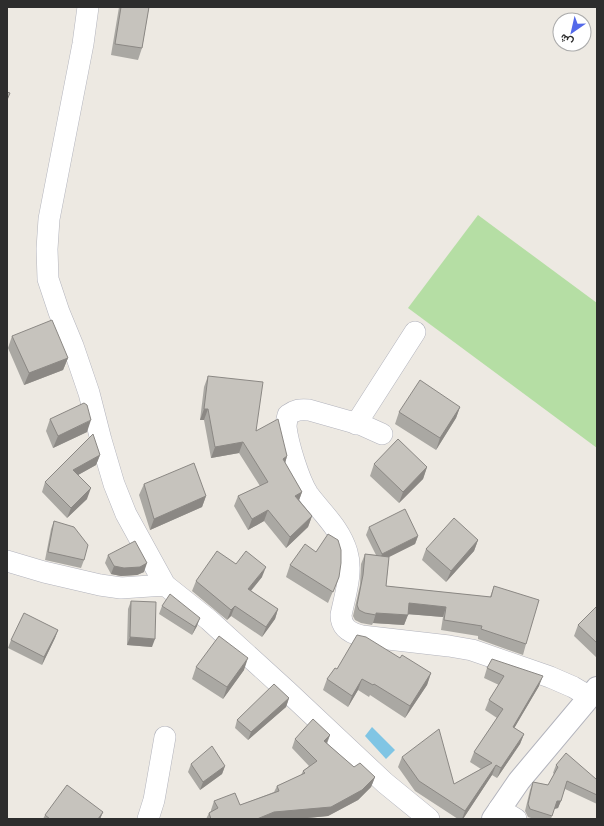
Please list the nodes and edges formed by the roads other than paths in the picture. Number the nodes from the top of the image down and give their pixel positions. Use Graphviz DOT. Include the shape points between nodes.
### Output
graph roads {
  1 [pos="88,7"];
  2 [pos="415,332"];
  3 [pos="356,424"];
  4 [pos="382,434"];
  5 [pos="7,561"];
  6 [pos="165,585"];
  7 [pos="593,693"];
  8 [pos="165,738"];
  9 [pos="503,816"];
  10 [pos="148,819"];
  11 [pos="428,819"];
  1 -- 6 [label="street" via="49,219 48,279 89,393 114,484 126,514"];
  2 -- 3 [label="street"];
  3 -- 4 [label="street"];
  3 -- 7 [label="street" via="301,409 288,415 286,425 302,482 334,525 347,552 350,566 341,615 343,626 362,636 472,650"];
  5 -- 6 [label="street" via="100,586 121,588"];
  6 -- 11 [label="street" via="208,620 385,783"];
  7 -- 9 [label="main road" via="519,781"];
  8 -- 10 [label="street"];
}
